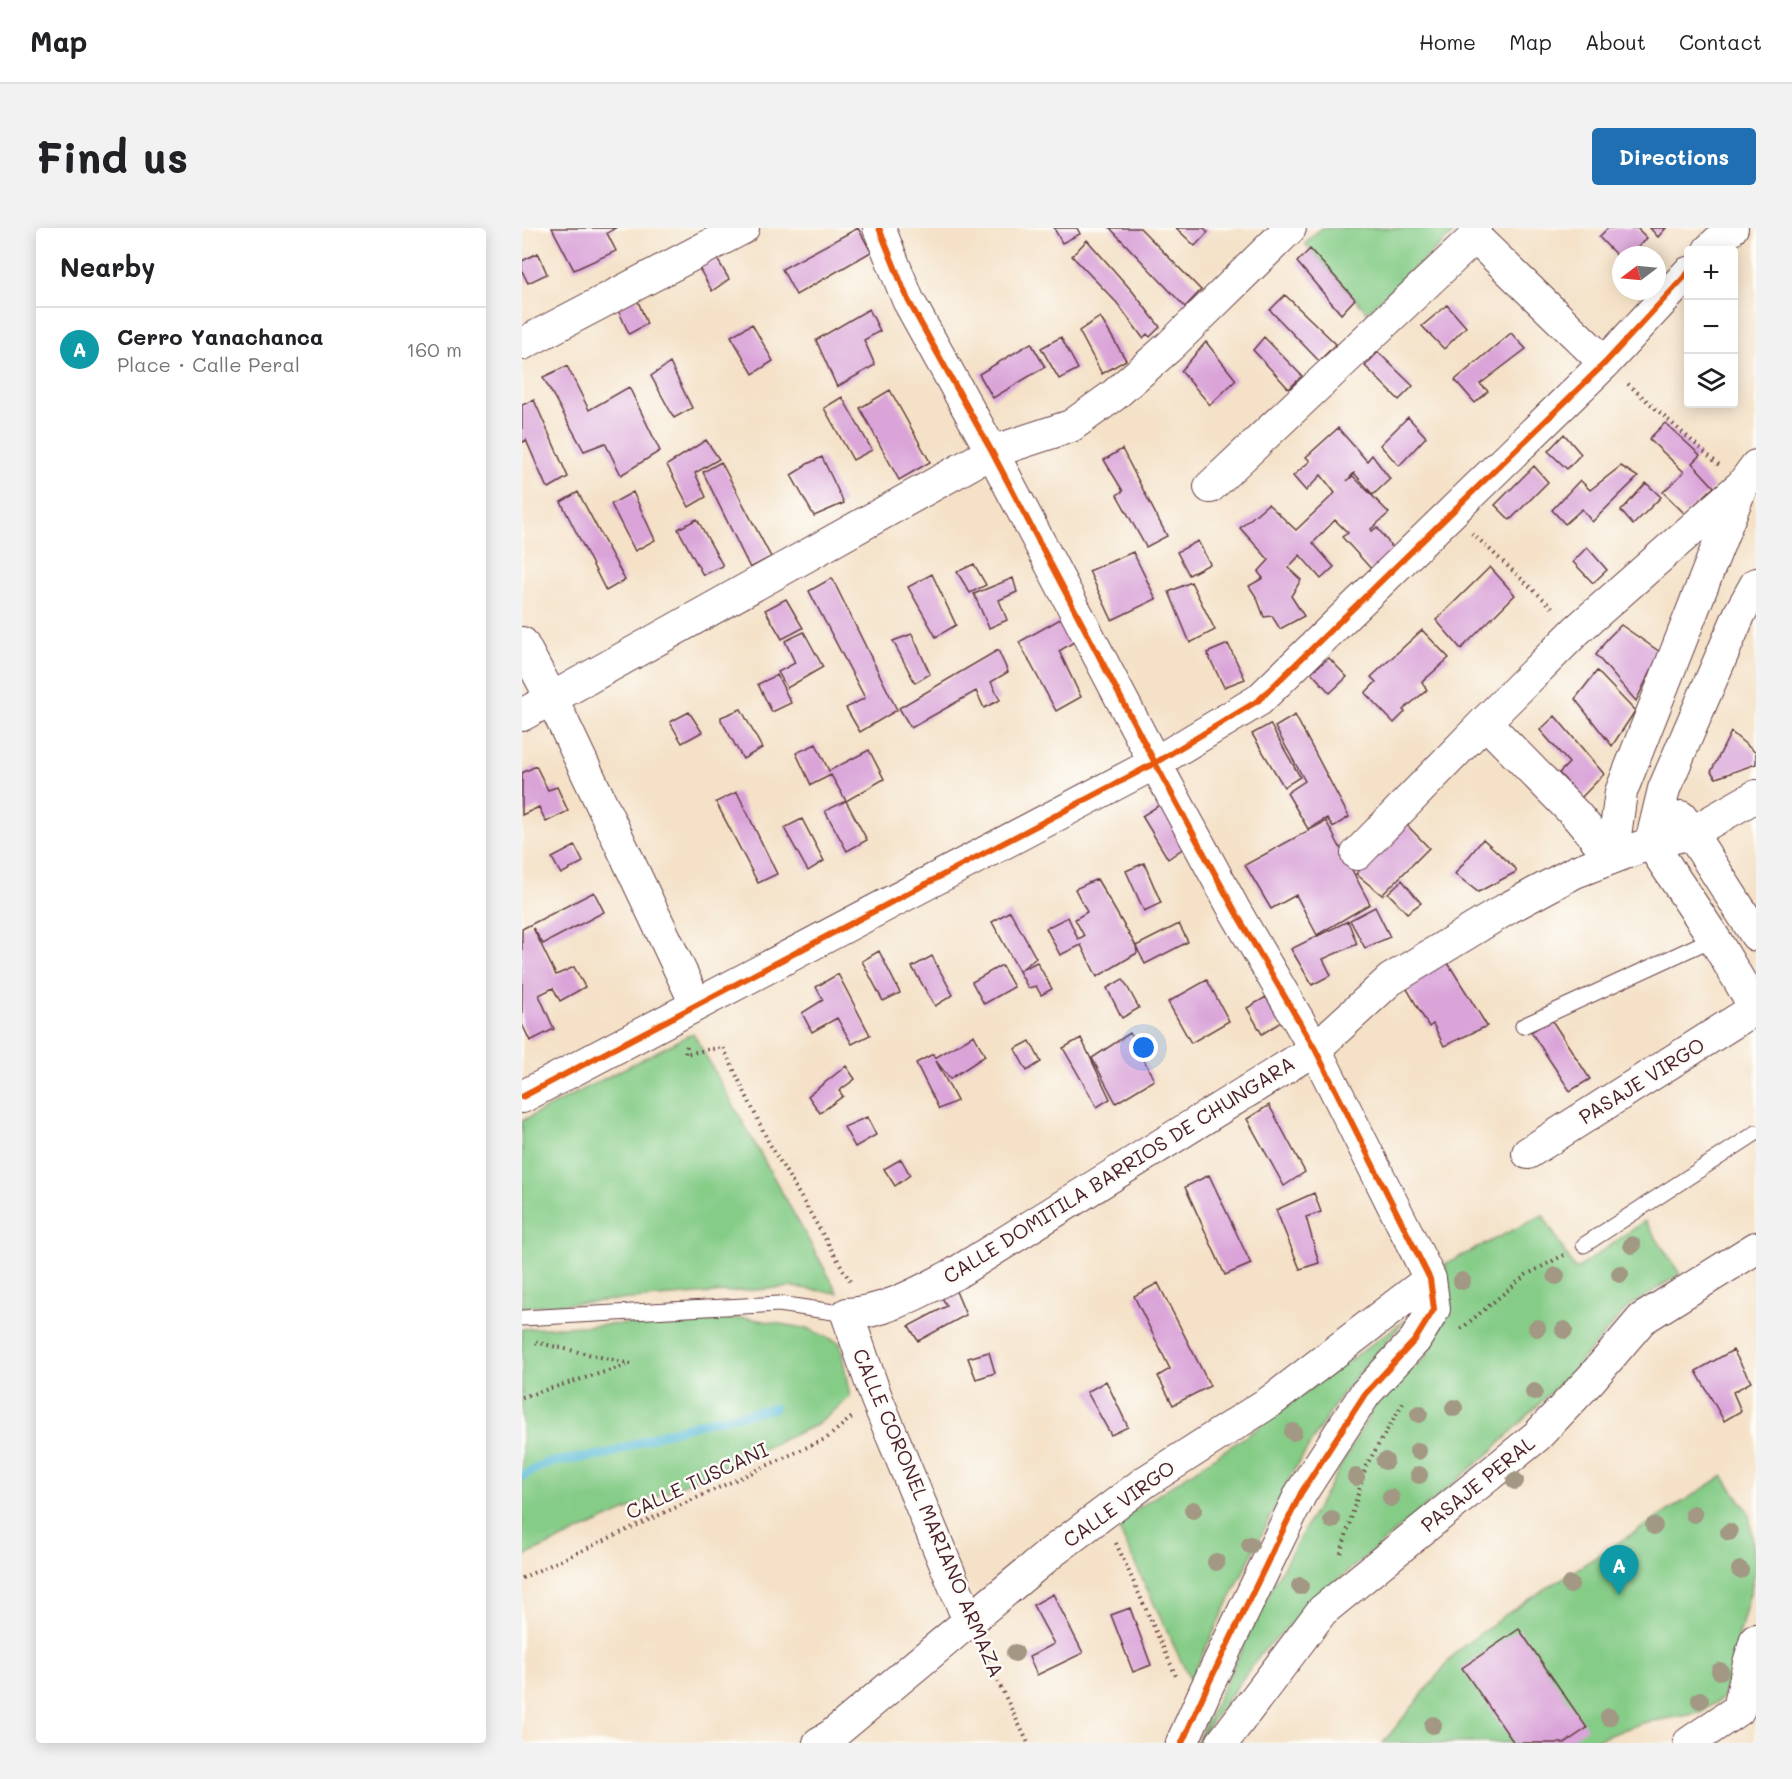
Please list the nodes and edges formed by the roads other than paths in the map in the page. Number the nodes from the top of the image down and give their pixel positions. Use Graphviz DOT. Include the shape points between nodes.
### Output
graph roads {
  1 [pos="743,228"];
  2 [pos="879,228"];
  3 [pos="1290,228"];
  4 [pos="1732,228"];
  5 [pos="1475,232"];
  6 [pos="1713,246"];
  7 [pos="1684,278"];
  8 [pos="522,344"];
  9 [pos="1605,363"];
  10 [pos="992,452"];
  11 [pos="1749,476"];
  12 [pos="1210,487"];
  13 [pos="1756,584"];
  14 [pos="522,643"];
  15 [pos="552,699"];
  16 [pos="522,715"];
  17 [pos="1485,722"];
  18 [pos="1155,763"];
  19 [pos="1664,789"];
  20 [pos="1756,796"];
  21 [pos="1691,833"];
  22 [pos="1651,843"];
  23 [pos="1357,854"];
  24 [pos="1612,858"];
  25 [pos="1756,935"];
  26 [pos="1714,938"];
  27 [pos="696,1004"];
  28 [pos="1756,1008"];
  29 [pos="1523,1026"];
  30 [pos="1315,1049"];
  31 [pos="522,1097"];
  32 [pos="1756,1133"];
  33 [pos="1528,1153"];
  34 [pos="1584,1245"];
  35 [pos="1756,1248"];
  36 [pos="1430,1280"];
  37 [pos="858,1313"];
  38 [pos="522,1318"];
  39 [pos="969,1621"];
  40 [pos="1756,1640"];
  41 [pos="819,1743"];
  42 [pos="1182,1743"];
  43 [pos="1222,1743"];
  44 [pos="1689,1743"];
  1 -- 8 [label="street"];
  2 -- 10 [label="street" via="908,300"];
  3 -- 10 [label="street" via="1113,396 1071,426"];
  4 -- 6 [label="street"];
  5 -- 9 [label="street"];
  5 -- 12 [label="street"];
  7 -- 9 [label="street"];
  9 -- 18 [label="street" via="1259,700"];
  10 -- 15 [label="street"];
  10 -- 18 [label="street"];
  11 -- 17 [label="street" via="1577,630"];
  11 -- 24 [label="street" via="1621,792"];
  13 -- 19 [label="street"];
  14 -- 15 [label="street"];
  15 -- 16 [label="street"];
  15 -- 27 [label="street"];
  17 -- 23 [label="street"];
  17 -- 24 [label="street" via="1576,815"];
  18 -- 27 [label="street"];
  18 -- 30 [label="street"];
  19 -- 21 [label="street"];
  19 -- 22 [label="street"];
  20 -- 21 [label="street, CALLE DOMITILA BARRIOS DE CHUNGARA"];
  21 -- 22 [label="street, CALLE DOMITILA BARRIOS DE CHUNGARA"];
  21 -- 25 [label="street"];
  22 -- 24 [label="street, CALLE DOMITILA BARRIOS DE CHUNGARA"];
  22 -- 26 [label="street"];
  24 -- 30 [label="street, CALLE DOMITILA BARRIOS DE CHUNGARA" via="1508,908 1390,980"];
  26 -- 28 [label="street"];
  26 -- 29 [label="lane"];
  27 -- 31 [label="street"];
  28 -- 33 [label="street, PASAJE VIRGO"];
  30 -- 36 [label="street"];
  30 -- 37 [label="street, CALLE DOMITILA BARRIOS DE CHUNGARA" via="956,1273 903,1300"];
  32 -- 34 [label="lane"];
  35 -- 43 [label="street, PASAJE PERAL" via="1642,1319 1537,1436 1322,1611"];
  36 -- 39 [label="street, CALLE VIRGO" via="1271,1401 1145,1482"];
  36 -- 42 [label="street" via="1434,1309 1415,1340 1365,1394 1301,1493"];
  37 -- 38 [label="lane, CALLE DOMITILA BARRIOS DE CHUNGARA" via="779,1304"];
  37 -- 39 [label="street, CALLE CORONEL MARIANO ARMAZA" via="876,1397"];
  39 -- 41 [label="street, CALLE VIRGO"];
  40 -- 44 [label="street" via="1739,1709"];
}
